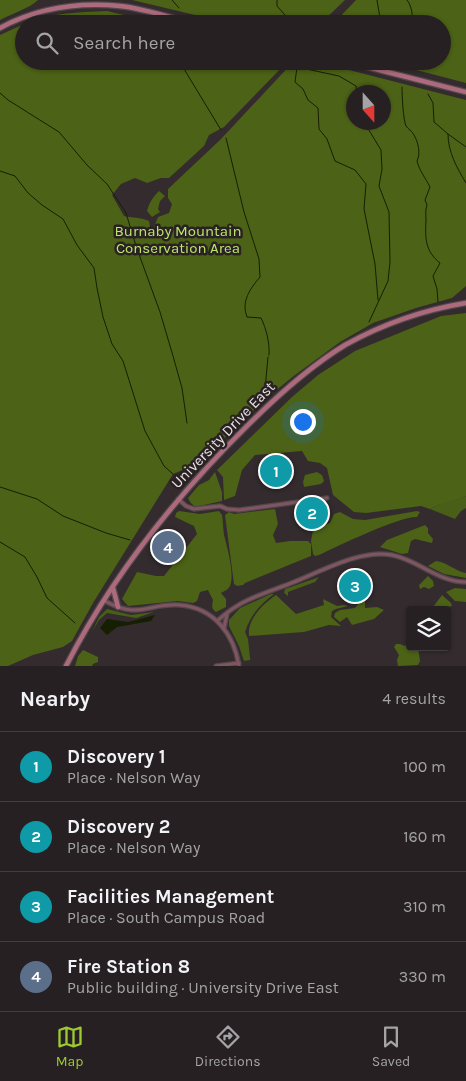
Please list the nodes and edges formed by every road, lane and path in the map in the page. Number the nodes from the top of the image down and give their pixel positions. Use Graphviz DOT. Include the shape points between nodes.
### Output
graph roads {
  1 [pos="30,15"];
  2 [pos="158,15"];
  3 [pos="15,21"];
  4 [pos="0,28"];
  5 [pos="379,70"];
  6 [pos="466,92"];
  7 [pos="466,303"];
  8 [pos="327,498"];
  9 [pos="178,499"];
  10 [pos="466,582"];
  11 [pos="113,588"];
  12 [pos="105,600"];
  13 [pos="118,607"];
  14 [pos="227,613"];
  15 [pos="217,621"];
  16 [pos="224,628"];
  17 [pos="239,665"];
  18 [pos="66,666"];
  19 [pos="216,666"];
  1 -- 2 [label="street" via="77,5 121,6"];
  3 -- 4 [label="street"];
  5 -- 6 [label="street"];
  7 -- 9 [label="street, University Drive East" via="427,311 383,326 320,361 261,412"];
  8 -- 9 [label="street" via="239,510 220,506 190,508"];
  9 -- 11 [label="street, University Drive East" via="136,552"];
  10 -- 14 [label="street" via="441,577 402,558 374,554 351,559 259,596"];
  11 -- 12 [label="street, University Drive East"];
  11 -- 13 [label="street"];
  12 -- 13 [label="street"];
  12 -- 18 [label="street, University Drive East"];
  13 -- 15 [label="street" via="140,611 179,605 199,610"];
  14 -- 15 [label="street"];
  14 -- 16 [label="street"];
  15 -- 16 [label="street"];
  16 -- 17 [label="street" via="235,646"];
  17 -- 19 [label="street"];
}
